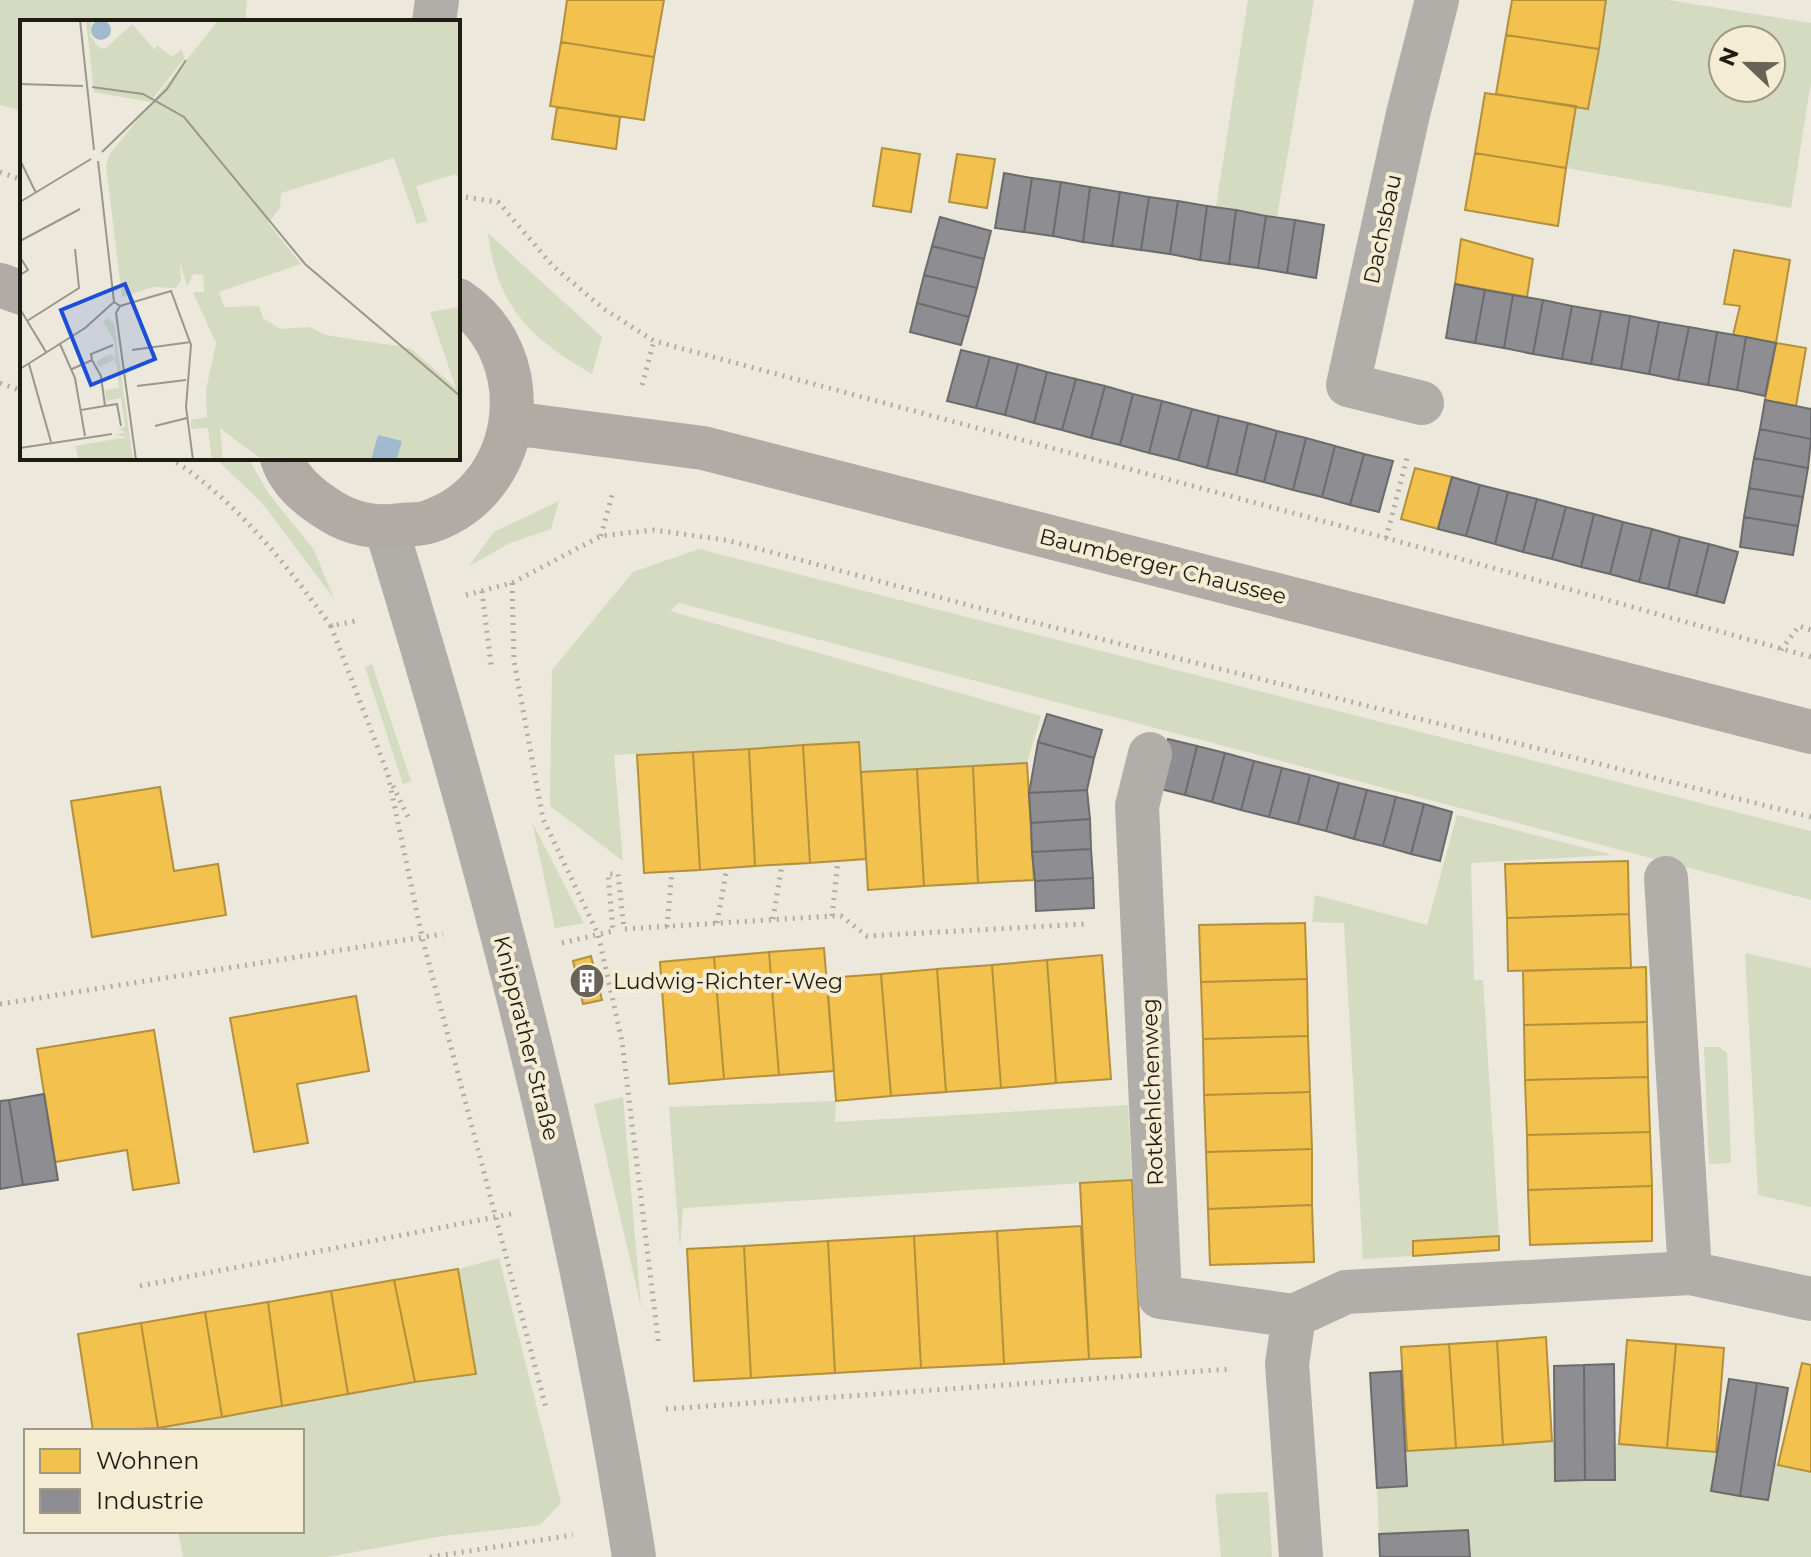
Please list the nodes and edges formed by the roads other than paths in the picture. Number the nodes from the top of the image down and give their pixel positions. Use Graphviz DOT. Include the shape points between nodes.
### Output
graph roads {
  1 [pos="437,0"];
  2 [pos="1437,0"];
  3 [pos="434,20"];
  4 [pos="0,285"];
  5 [pos="20,292"];
  6 [pos="460,301"];
  7 [pos="1422,403"];
  8 [pos="511,423"];
  9 [pos="283,460"];
  10 [pos="386,527"];
  11 [pos="1811,732"];
  12 [pos="1150,754"];
  13 [pos="1666,878"];
  14 [pos="1690,1273"];
  15 [pos="1811,1299"];
  16 [pos="1294,1316"];
  17 [pos="634,1557"];
  18 [pos="1301,1557"];
  1 -- 3 [label="street"];
  2 -- 7 [label="street, Dachsbau" via="1348,385"];
  4 -- 5 [label="street"];
  6 -- 8 [label="street" via="476,312 500,344 513,383"];
  8 -- 10 [label="street" via="497,465 469,500 431,522"];
  8 -- 11 [label="street, Baumberger Chaussee" via="703,448"];
  9 -- 10 [label="street" via="309,497 345,520"];
  10 -- 17 [label="street, Knipprather Straße" via="503,941 567,1203"];
  12 -- 16 [label="street, Rotkehlchenweg" via="1137,806 1160,1297"];
  13 -- 14 [label="street"];
  14 -- 15 [label="street"];
  14 -- 16 [label="street" via="1346,1292"];
  16 -- 18 [label="street" via="1287,1364"];
}
